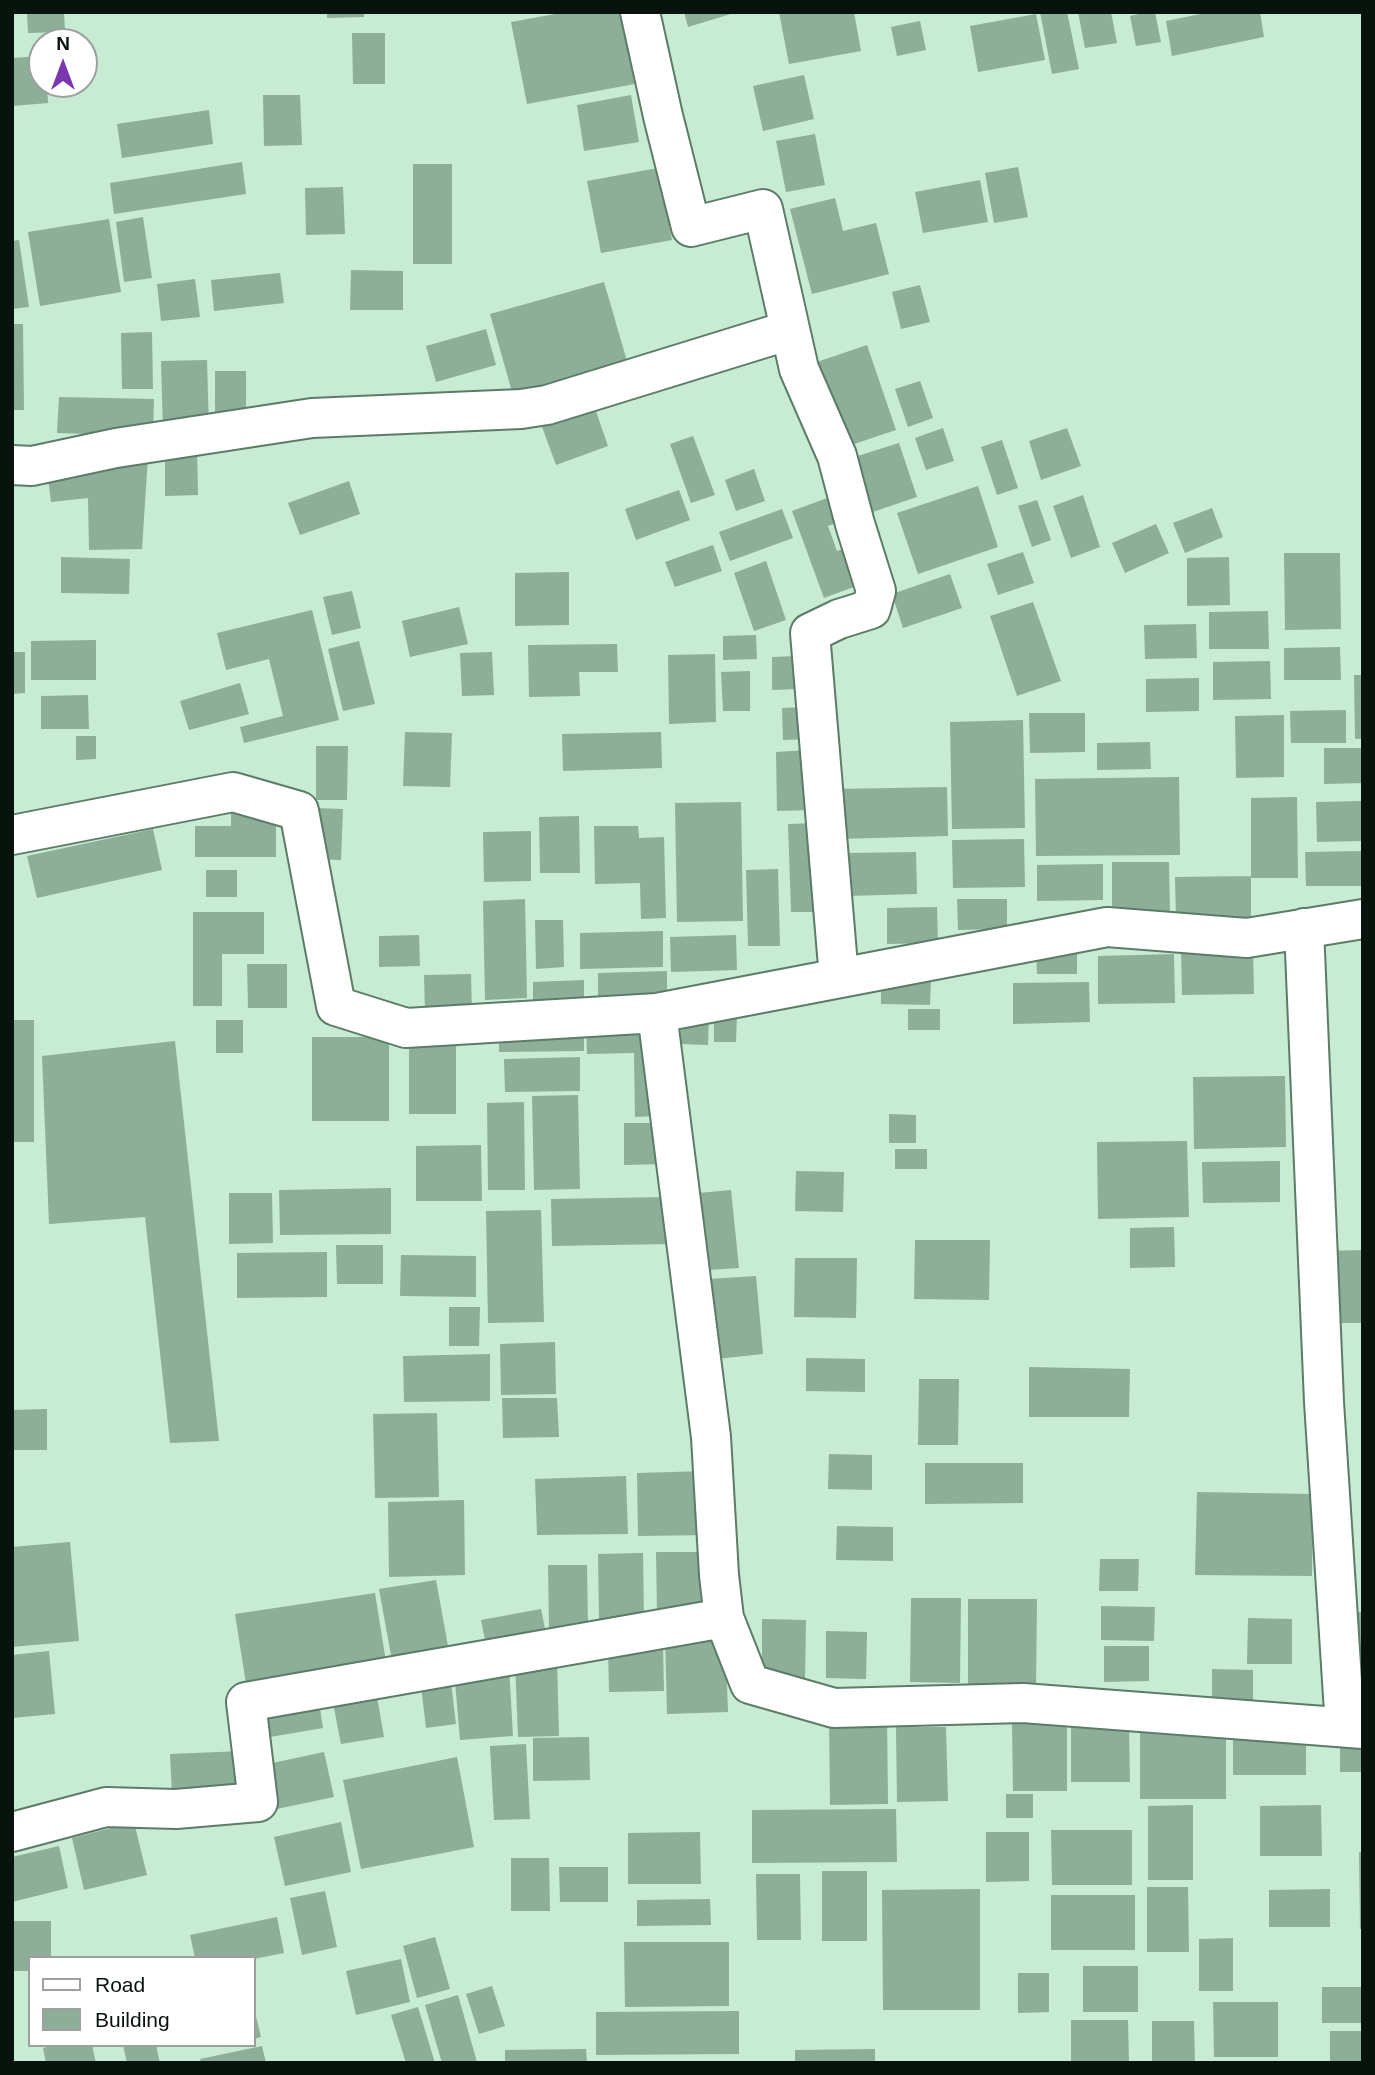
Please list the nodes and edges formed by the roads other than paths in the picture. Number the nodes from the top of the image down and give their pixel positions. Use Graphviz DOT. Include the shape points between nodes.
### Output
graph roads {
  1 [pos="640,12"];
  2 [pos="790,330"];
  3 [pos="12,465"];
  4 [pos="12,835"];
  5 [pos="1363,919"];
  6 [pos="1304,928"];
  7 [pos="839,978"];
  8 [pos="657,1013"];
  9 [pos="724,1618"];
  10 [pos="1354,1728"];
  11 [pos="12,1832"];
  1 -- 2 [label="street" via="691,228 763,209"];
  2 -- 3 [label="street" via="547,405 312,418 116,448 32,466"];
  2 -- 7 [label="street" via="799,369 838,456 876,591 871,609 810,634"];
  4 -- 8 [label="street" via="233,792 299,811 336,1006 406,1028"];
  5 -- 6 [label="street"];
  6 -- 7 [label="street" via="1247,938 1107,927"];
  6 -- 10 [label="street" via="1324,1402"];
  7 -- 8 [label="street"];
  8 -- 9 [label="street" via="711,1437"];
  9 -- 10 [label="street" via="750,1684 834,1708 1023,1703"];
  9 -- 11 [label="street" via="246,1702 258,1802 176,1809 106,1807"];
}
